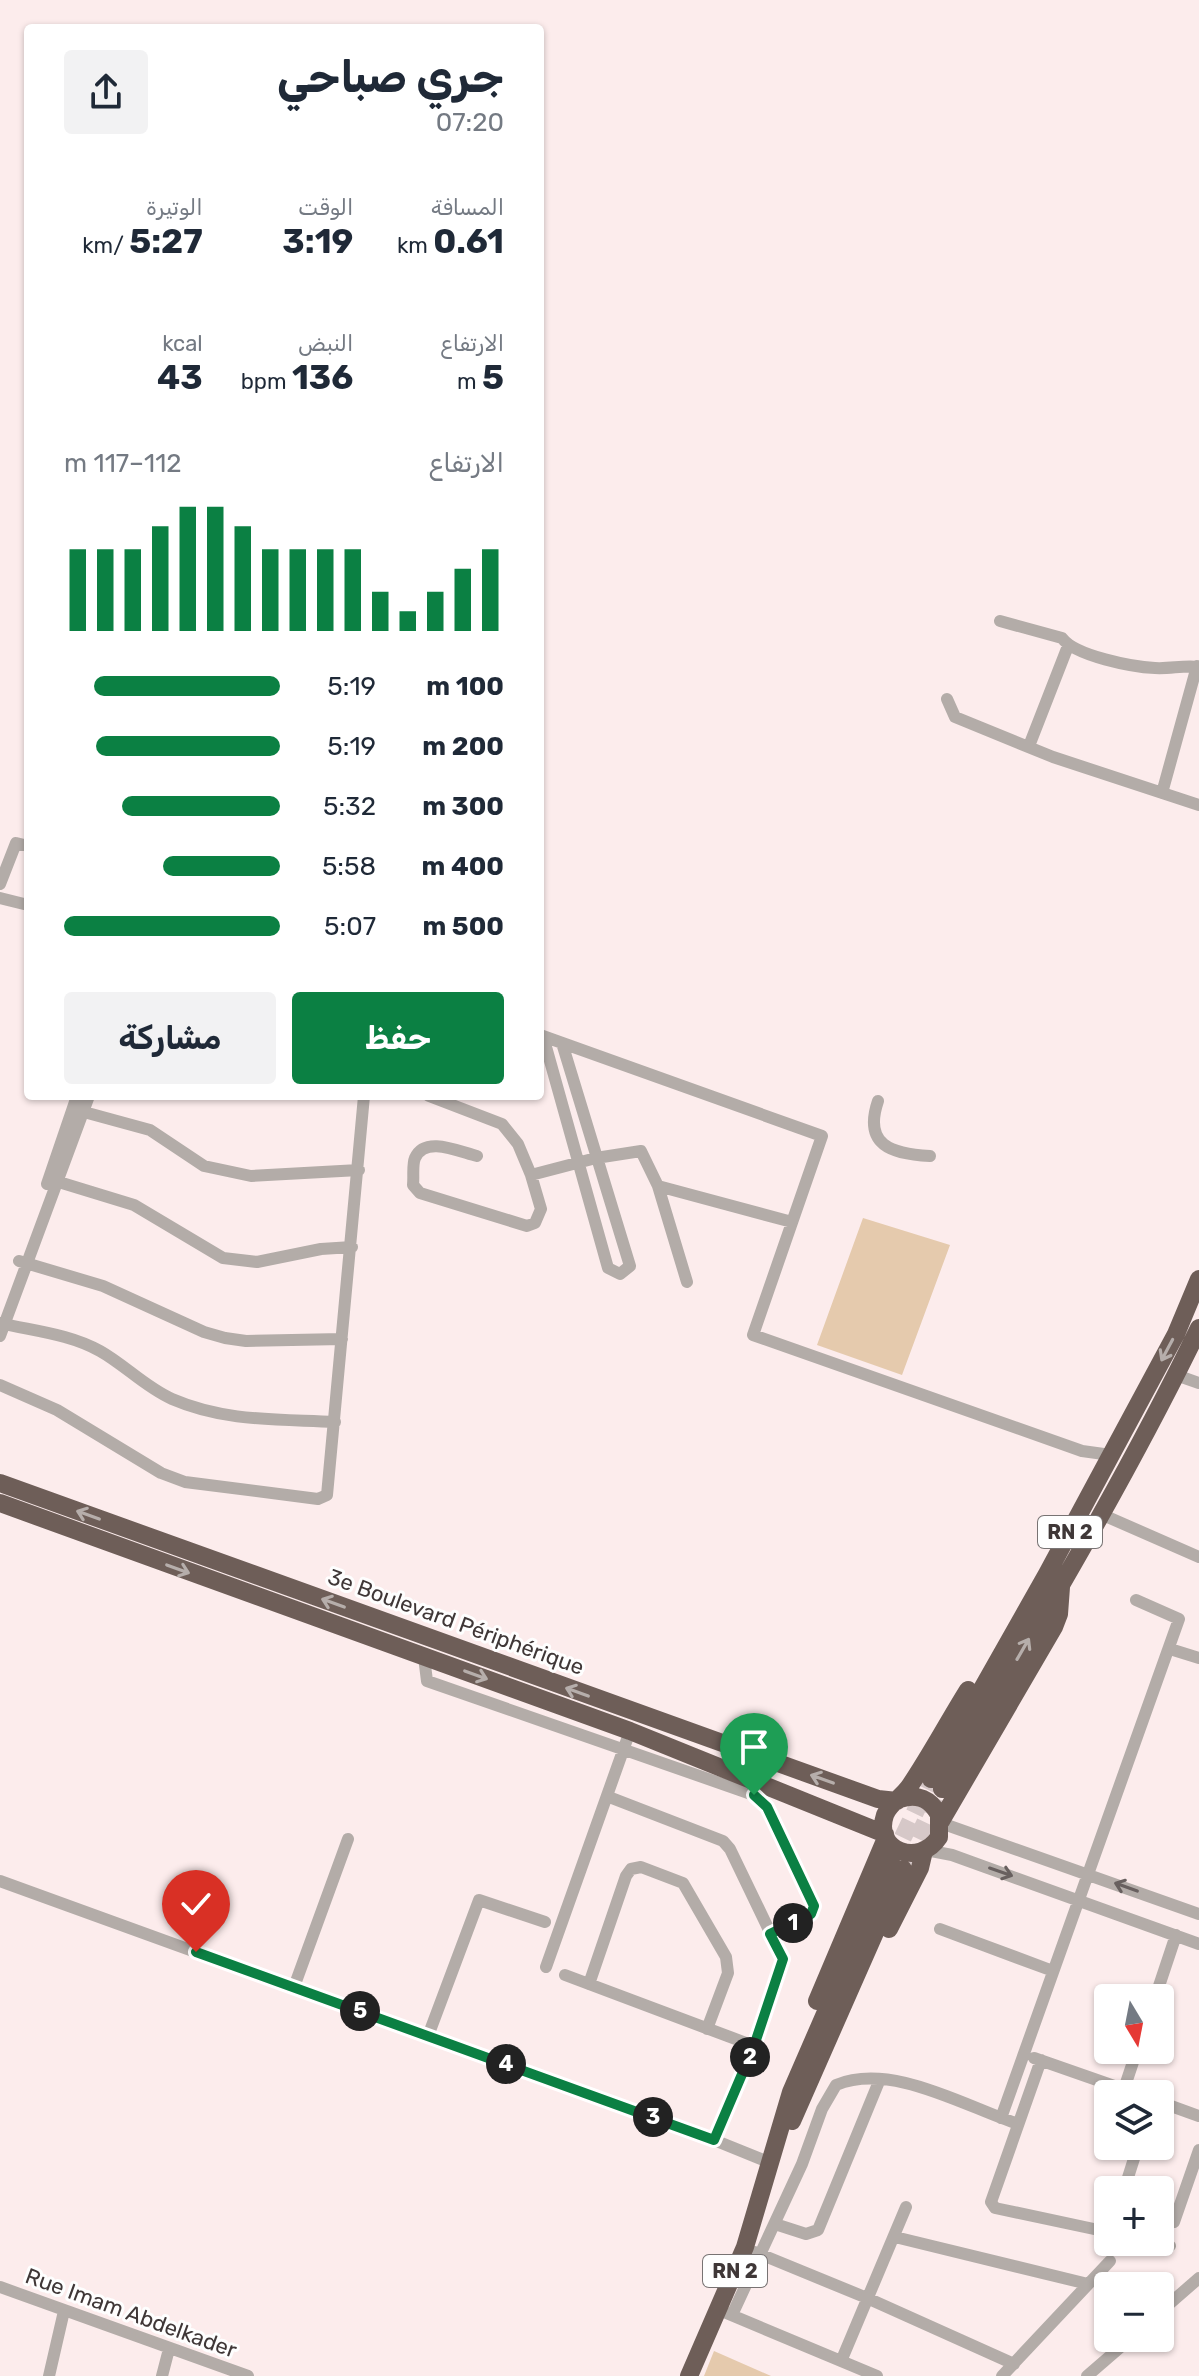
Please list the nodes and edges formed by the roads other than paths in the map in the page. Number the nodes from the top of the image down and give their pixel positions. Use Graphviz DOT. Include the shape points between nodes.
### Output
graph roads {
  1 [pos="1000,621"];
  2 [pos="1068,646"];
  3 [pos="1198,666"];
  4 [pos="947,699"];
  5 [pos="1029,746"];
  6 [pos="1162,793"];
  7 [pos="1199,805"];
  8 [pos="24,845"];
  9 [pos="0,884"];
  10 [pos="0,898"];
  11 [pos="24,904"];
  12 [pos="544,1037"];
  13 [pos="562,1043"];
  14 [pos="544,1046"];
  15 [pos="364,1100"];
  16 [pos="439,1100"];
  17 [pos="878,1101"];
  18 [pos="78,1105"];
  19 [pos="477,1156"];
  20 [pos="930,1156"];
  21 [pos="596,1158"];
  22 [pos="579,1164"];
  23 [pos="359,1170"];
  24 [pos="531,1175"];
  25 [pos="53,1180"];
  26 [pos="658,1186"];
  27 [pos="792,1222"];
  28 [pos="352,1247"];
  29 [pos="22,1262"];
  30 [pos="1199,1279"];
  31 [pos="687,1282"];
  32 [pos="1,1324"];
  33 [pos="1199,1328"];
  34 [pos="342,1339"];
  35 [pos="1176,1375"];
  36 [pos="1199,1383"];
  37 [pos="0,1385"];
  38 [pos="335,1422"];
  39 [pos="1111,1455"];
  40 [pos="0,1483"];
  41 [pos="0,1503"];
  42 [pos="1103,1515"];
  43 [pos="1199,1557"];
  44 [pos="1054,1579"];
  45 [pos="1136,1600"];
  46 [pos="1170,1649"];
  47 [pos="424,1657"];
  48 [pos="1199,1658"];
  49 [pos="630,1731"];
  50 [pos="624,1749"];
  51 [pos="929,1782"];
  52 [pos="609,1797"];
  53 [pos="891,1800"];
  54 [pos="854,1821"];
  55 [pos="941,1822"];
  56 [pos="885,1836"];
  57 [pos="348,1839"];
  58 [pos="925,1851"];
  59 [pos="889,1865"];
  60 [pos="1088,1873"];
  61 [pos="0,1881"];
  62 [pos="1078,1899"];
  63 [pos="1199,1914"];
  64 [pos="545,1922"];
  65 [pos="1199,1928"];
  66 [pos="940,1929"];
  67 [pos="770,1934"];
  68 [pos="1176,1935"];
  69 [pos="1197,1943"];
  70 [pos="546,1967"];
  71 [pos="1053,1971"];
  72 [pos="565,1975"];
  73 [pos="589,1984"];
  74 [pos="1160,1984"];
  75 [pos="294,1987"];
  76 [pos="707,2029"];
  77 [pos="428,2036"];
  78 [pos="754,2046"];
  79 [pos="1025,2055"];
  80 [pos="1041,2060"];
  81 [pos="880,2079"];
  82 [pos="1098,2080"];
  83 [pos="799,2090"];
  84 [pos="1174,2107"];
  85 [pos="1199,2116"];
  86 [pos="1001,2118"];
  87 [pos="1018,2124"];
  88 [pos="714,2140"];
  89 [pos="1199,2150"];
  90 [pos="771,2163"];
  91 [pos="906,2207"];
  92 [pos="1174,2222"];
  93 [pos="775,2224"];
  94 [pos="1094,2229"];
  95 [pos="895,2237"];
  96 [pos="753,2251"];
  97 [pos="1110,2261"];
  98 [pos="1199,2278"];
  99 [pos="1088,2284"];
  100 [pos="0,2287"];
  101 [pos="867,2298"];
  102 [pos="1174,2300"];
  103 [pos="64,2311"];
  104 [pos="724,2313"];
  105 [pos="169,2349"];
  106 [pos="1115,2352"];
  107 [pos="842,2359"];
  108 [pos="1014,2364"];
  109 [pos="49,2376"];
  110 [pos="162,2376"];
  111 [pos="248,2376"];
  112 [pos="689,2376"];
  113 [pos="877,2376"];
  114 [pos="1002,2376"];
  115 [pos="1087,2376"];
  1 -- 2 [label="street" via="1062,638"];
  2 -- 3 [label="street" via="1145,667"];
  2 -- 5 [label="street"];
  3 -- 6 [label="street"];
  4 -- 5 [label="street" via="955,717"];
  5 -- 6 [label="street"];
  6 -- 7 [label="street"];
  8 -- 9 [label="street" via="16,843"];
  10 -- 11 [label="street"];
  12 -- 13 [label="street"];
  13 -- 21 [label="street"];
  13 -- 27 [label="street" via="822,1136"];
  14 -- 22 [label="street"];
  15 -- 23 [label="street"];
  16 -- 24 [label="street" via="502,1124 518,1144"];
  17 -- 20 [label="street" via="873,1124 880,1143"];
  18 -- 23 [label="street" via="150,1130 204,1166 251,1176"];
  18 -- 25 [label="street"];
  19 -- 24 [label="street" via="425,1148 415,1158 413,1185 420,1193 527,1226 535,1223 541,1209"];
  21 -- 22 [label="street"];
  21 -- 22 [label="street" via="630,1266 620,1274 608,1268"];
  21 -- 26 [label="street" via="641,1151"];
  22 -- 24 [label="street"];
  23 -- 28 [label="street"];
  25 -- 28 [label="street" via="134,1205 205,1250 231,1260 257,1262"];
  25 -- 29 [label="street"];
  26 -- 27 [label="street"];
  26 -- 31 [label="street"];
  27 -- 39 [label="street" via="753,1335 1082,1451"];
  28 -- 34 [label="street"];
  29 -- 32 [label="street"];
  29 -- 34 [label="street" via="103,1286 225,1338"];
  30 -- 39 [label="highway, RN 2, one-way" via="1176,1334"];
  32 -- 38 [label="street" via="83,1342 170,1398 216,1414"];
  33 -- 35 [label="highway, RN 2"];
  34 -- 38 [label="street"];
  35 -- 36 [label="street"];
  35 -- 42 [label="highway, RN 2"];
  37 -- 38 [label="street" via="57,1410 161,1473 212,1488 318,1499 327,1495"];
  39 -- 44 [label="highway, RN 2"];
  53 -- 40 [label="highway, 3e Boulevard Périphérique, one-way"];
  41 -- 47 [label="highway, one-way"];
  42 -- 43 [label="street"];
  42 -- 44 [label="highway, RN 2"];
  44 -- 51 [label="highway, RN 2"];
  44 -- 51 [label="highway" via="1027,1592"];
  44 -- 55 [label="highway" via="1059,1614 1054,1627"];
  45 -- 46 [label="street" via="1179,1619"];
  46 -- 48 [label="street"];
  46 -- 60 [label="street"];
  47 -- 49 [label="highway, one-way"];
  47 -- 50 [label="street" via="427,1681"];
  49 -- 50 [label="street"];
  49 -- 54 [label="highway"];
  50 -- 52 [label="street"];
  50 -- 67 [label="street" via="754,1795 767,1807 814,1906 811,1914"];
  51 -- 53 [label="highway"];
  52 -- 67 [label="street" via="723,1841"];
  52 -- 70 [label="street"];
  53 -- 55 [label="highway" via="926,1800"];
  53 -- 56 [label="highway"];
  54 -- 56 [label="highway"];
  54 -- 59 [label="highway"];
  55 -- 58 [label="highway" via="939,1837"];
  55 -- 60 [label="street"];
  56 -- 58 [label="highway" via="902,1852"];
  56 -- 59 [label="highway"];
  57 -- 75 [label="street"];
  58 -- 62 [label="street, one-way" via="952,1855"];
  58 -- 83 [label="highway" via="838,2050"];
  59 -- 83 [label="highway, RN 2"];
  59 -- 83 [label="highway" via="800,2045"];
  60 -- 62 [label="street"];
  63 -- 60 [label="street, one-way"];
  61 -- 75 [label="street"];
  62 -- 68 [label="street"];
  62 -- 71 [label="street"];
  64 -- 77 [label="street" via="479,1900"];
  65 -- 69 [label="street"];
  66 -- 71 [label="street"];
  67 -- 78 [label="street" via="783,1959"];
  68 -- 69 [label="street"];
  68 -- 74 [label="street"];
  71 -- 79 [label="street"];
  72 -- 73 [label="street"];
  73 -- 76 [label="street"];
  73 -- 76 [label="street" via="631,1869 641,1867 683,1883 726,1957 728,1973"];
  75 -- 77 [label="street"];
  76 -- 78 [label="street"];
  77 -- 88 [label="street"];
  78 -- 88 [label="street"];
  79 -- 80 [label="street"];
  79 -- 86 [label="street"];
  80 -- 82 [label="street"];
  80 -- 87 [label="street"];
  81 -- 86 [label="street" via="894,2078"];
  81 -- 93 [label="street" via="836,2085"];
  81 -- 93 [label="street" via="818,2230 806,2234"];
  83 -- 90 [label="highway, RN 2"];
  84 -- 85 [label="street"];
  86 -- 87 [label="street"];
  87 -- 94 [label="street" via="993,2206"];
  88 -- 90 [label="street"];
  89 -- 92 [label="street"];
  90 -- 96 [label="highway, RN 2"];
  91 -- 95 [label="street"];
  93 -- 96 [label="street"];
  95 -- 99 [label="street"];
  95 -- 101 [label="street"];
  96 -- 101 [label="street"];
  96 -- 104 [label="highway, RN 2"];
  97 -- 99 [label="street"];
  98 -- 102 [label="street"];
  99 -- 108 [label="street"];
  100 -- 103 [label="street, Rue Imam Abdelkader"];
  101 -- 107 [label="street"];
  101 -- 108 [label="street"];
  103 -- 105 [label="street, Rue Imam Abdelkader"];
  103 -- 109 [label="street"];
  104 -- 107 [label="street"];
  104 -- 112 [label="highway, RN 2"];
  105 -- 110 [label="street"];
  105 -- 111 [label="street, Rue Imam Abdelkader"];
  106 -- 115 [label="street"];
  107 -- 113 [label="street"];
  108 -- 114 [label="street"];
}
